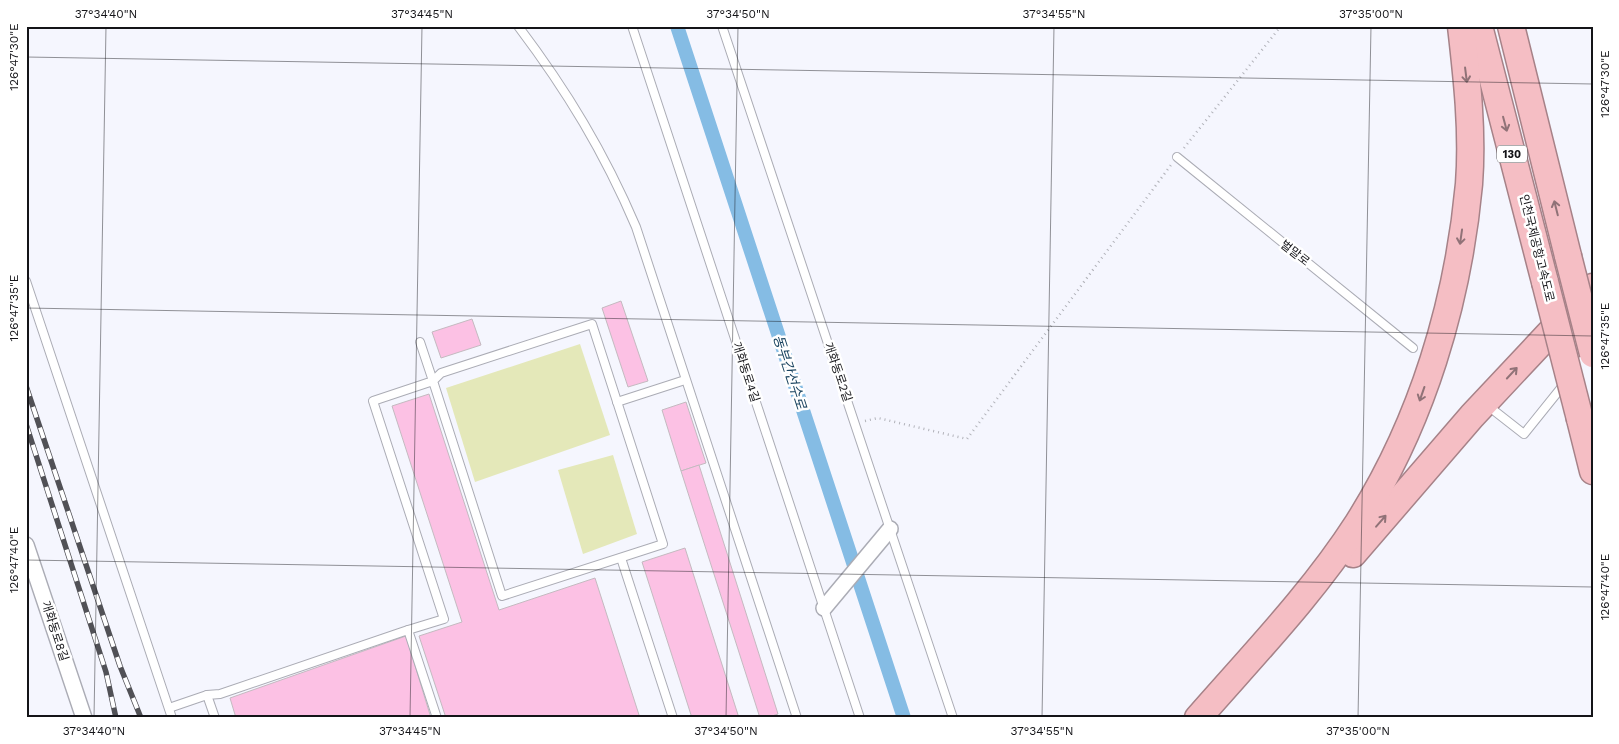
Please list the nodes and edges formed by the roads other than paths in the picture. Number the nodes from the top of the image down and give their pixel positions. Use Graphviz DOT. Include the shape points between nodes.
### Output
graph roads {
  1 [pos="518,26"];
  2 [pos="632,26"];
  3 [pos="722,26"];
  4 [pos="1462,26"];
  5 [pos="1479,26"];
  6 [pos="1511,26"];
  7 [pos="1177,157"];
  8 [pos="26,281"];
  9 [pos="1593,287"];
  10 [pos="420,342"];
  11 [pos="1413,348"];
  12 [pos="1593,348"];
  13 [pos="1585,360"];
  14 [pos="685,380"];
  15 [pos="433,381"];
  16 [pos="617,402"];
  17 [pos="1492,409"];
  18 [pos="1593,471"];
  19 [pos="886,534"];
  20 [pos="26,544"];
  21 [pos="621,558"];
  22 [pos="824,608"];
  23 [pos="408,630"];
  24 [pos="208,695"];
  25 [pos="169,708"];
  26 [pos="84,718"];
  27 [pos="172,718"];
  28 [pos="215,718"];
  29 [pos="437,718"];
  30 [pos="673,718"];
  31 [pos="796,718"];
  32 [pos="860,718"];
  33 [pos="953,718"];
  34 [pos="1198,718"];
  35 [pos="1213,718"];
  1 -- 14 [label="lane" via="578,112 616,181 636,227"];
  2 -- 22 [label="lane, 개화동로4길"];
  3 -- 19 [label="lane, 개화동로2길" via="855,423"];
  4 -- 34 [label="highway, one-way" via="1469,94 1469,184 1455,280 1439,345 1417,408 1358,523 1306,593"];
  5 -- 18 [label="highway, 인천국제공항고속도로 / 130, one-way, bridge"];
  13 -- 6 [label="highway, 130, one-way, bridge" via="1568,256"];
  7 -- 11 [label="lane, 벌말로"];
  8 -- 25 [label="lane"];
  35 -- 9 [label="highway, one-way" via="1472,416"];
  10 -- 15 [label="lane"];
  12 -- 13 [label="lane"];
  13 -- 17 [label="lane" via="1524,434"];
  14 -- 16 [label="lane"];
  14 -- 31 [label="lane"];
  15 -- 16 [label="lane" via="441,373 592,324"];
  15 -- 21 [label="lane" via="502,596"];
  15 -- 23 [label="lane" via="373,401 444,619"];
  16 -- 21 [label="lane" via="663,544"];
  19 -- 22 [label="street"];
  19 -- 33 [label="lane, 개화동로2길"];
  20 -- 26 [label="street, 개화동로8길"];
  21 -- 30 [label="lane"];
  22 -- 32 [label="lane, 개화동로4길"];
  23 -- 24 [label="lane" via="220,694"];
  23 -- 29 [label="lane"];
  24 -- 25 [label="lane"];
  24 -- 28 [label="lane"];
  25 -- 27 [label="lane"];
}
